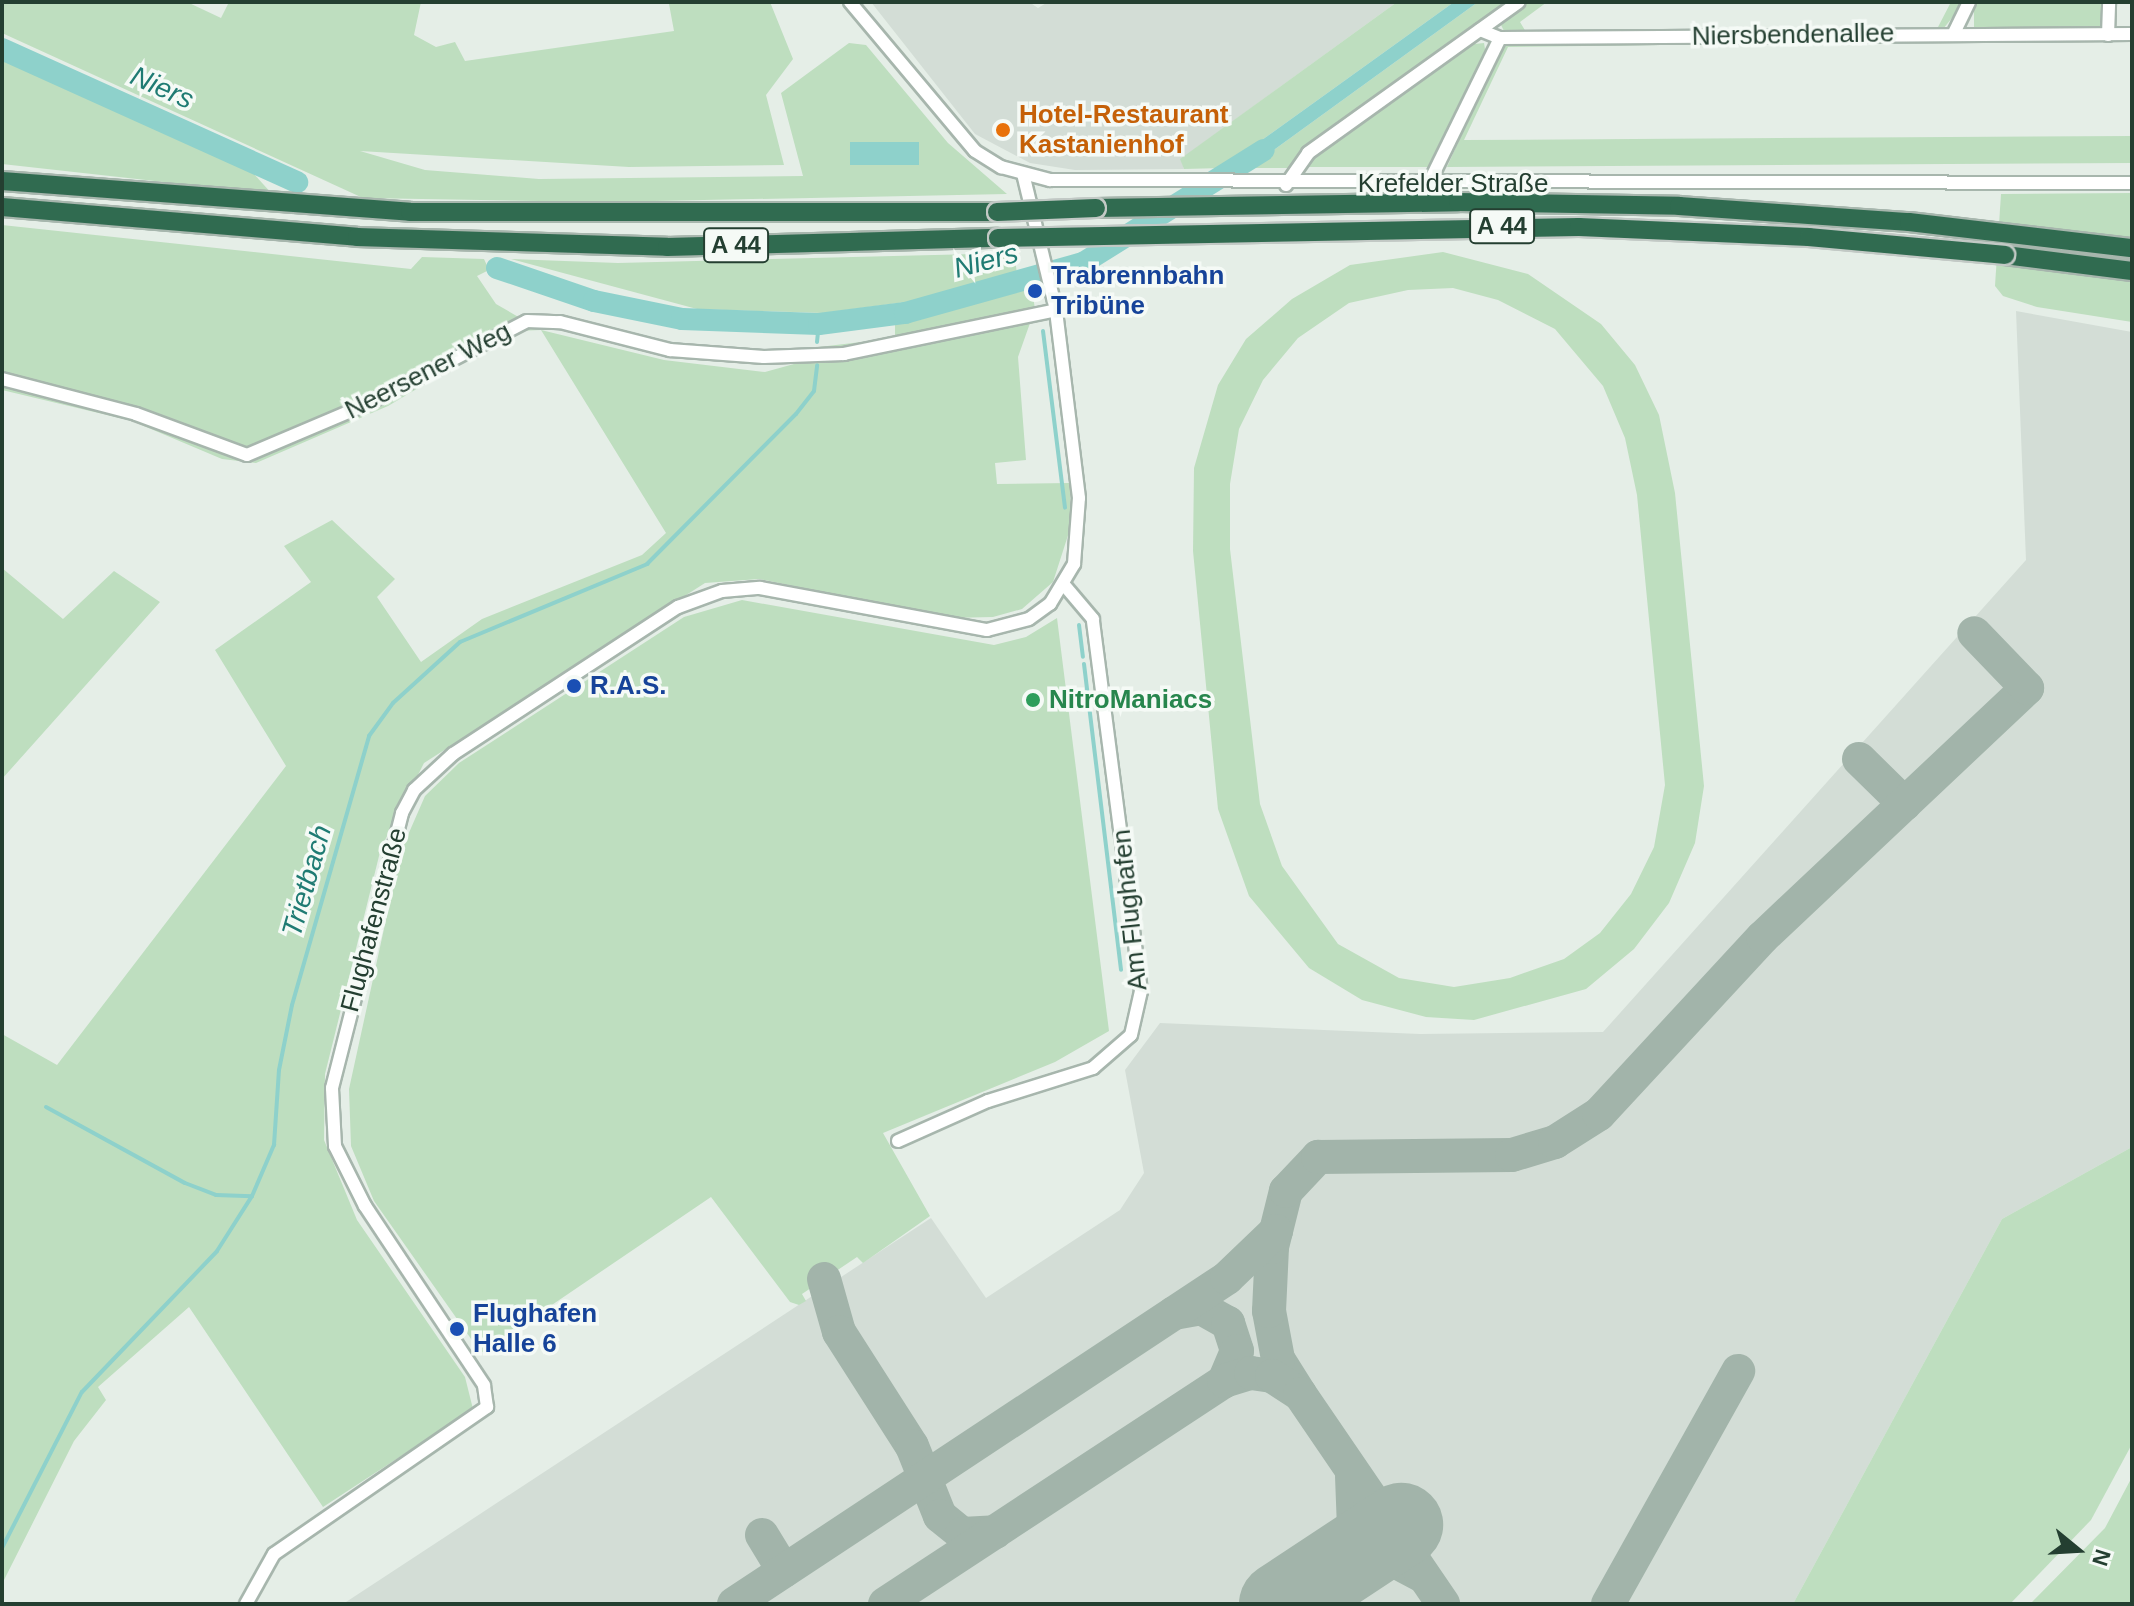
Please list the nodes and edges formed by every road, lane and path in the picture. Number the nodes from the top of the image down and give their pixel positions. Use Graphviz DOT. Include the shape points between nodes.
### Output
graph roads {
  1 [pos="850,2"];
  2 [pos="1519,2"];
  3 [pos="1969,2"];
  4 [pos="2109,2"];
  5 [pos="1480,30"];
  6 [pos="1954,33"];
  7 [pos="2132,34"];
  8 [pos="2108,35"];
  9 [pos="1500,38"];
  10 [pos="1023,174"];
  11 [pos="2,181"];
  12 [pos="1429,183"];
  13 [pos="2132,183"];
  14 [pos="1286,185"];
  15 [pos="2,207"];
  16 [pos="2132,248"];
  17 [pos="2132,271"];
  18 [pos="1056,310"];
  19 [pos="2,379"];
  20 [pos="1065,586"];
  21 [pos="898,1141"];
  22 [pos="246,1604"];
  1 -- 10 [label="street, Krefelder Straße" via="954,132 993,163"];
  2 -- 5 [label="street"];
  3 -- 6 [label="street"];
  4 -- 8 [label="street"];
  5 -- 9 [label="street, Niersbendenallee"];
  5 -- 14 [label="street" via="1308,153"];
  6 -- 8 [label="street, Niersbendenallee"];
  6 -- 9 [label="street, Niersbendenallee"];
  7 -- 8 [label="street, Niersbendenallee"];
  9 -- 12 [label="street"];
  10 -- 14 [label="street, Krefelder Straße" via="1179,185"];
  10 -- 18 [label="street"];
  11 -- 16 [label="highway, A 44, bridge" via="410,212 997,212 1565,203 1780,212"];
  12 -- 13 [label="street, Krefelder Straße"];
  12 -- 14 [label="street, Krefelder Straße"];
  15 -- 17 [label="highway, A 44, bridge" via="278,232 652,247 1579,227 1809,237"];
  18 -- 19 [label="street, Neersener Weg" via="897,346 764,357 670,350 560,322 527,321 367,404 247,455 136,414"];
  18 -- 20 [label="street" via="1079,498 1079,541"];
  20 -- 21 [label="street, Am Flughafen" via="1093,619 1141,991 1131,1035 1093,1068 988,1101"];
  20 -- 22 [label="street, Flughafenstraße" via="1029,619 987,630 760,588 722,591 678,607 576,670 453,754 414,790 384,869 330,1117 347,1177 484,1385 487,1407 274,1554"];
}
